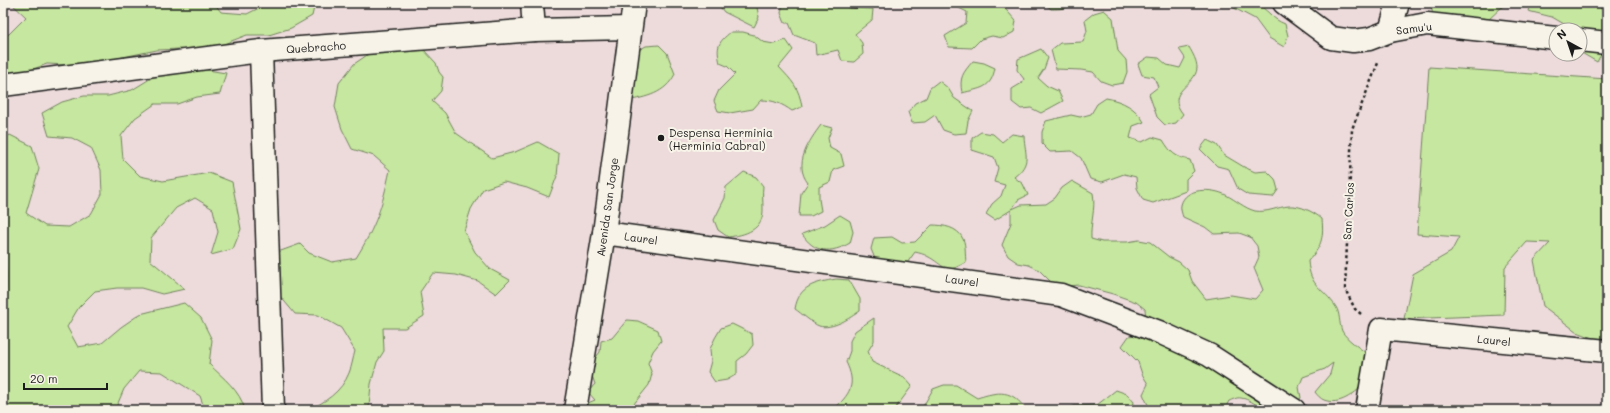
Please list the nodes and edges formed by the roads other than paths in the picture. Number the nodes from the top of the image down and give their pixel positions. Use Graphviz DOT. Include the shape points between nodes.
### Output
graph roads {
  1 [pos="532,3"];
  2 [pos="634,3"];
  3 [pos="1284,3"];
  4 [pos="1398,3"];
  5 [pos="630,28"];
  6 [pos="534,30"];
  7 [pos="1390,31"];
  8 [pos="1548,37"];
  9 [pos="1588,41"];
  10 [pos="1607,43"];
  11 [pos="260,51"];
  12 [pos="3,85"];
  13 [pos="604,233"];
  14 [pos="1607,352"];
  15 [pos="273,410"];
  16 [pos="576,410"];
  17 [pos="1294,410"];
  18 [pos="1367,410"];
  1 -- 6 [label="street"];
  2 -- 5 [label="street, Avenida San Jorge"];
  3 -- 7 [label="street, Samu'u" via="1331,38 1368,39"];
  4 -- 7 [label="street"];
  5 -- 6 [label="street, Quebracho"];
  5 -- 13 [label="street, Avenida San Jorge"];
  6 -- 11 [label="street, Quebracho"];
  7 -- 8 [label="street, Samu'u" via="1428,24"];
  9 -- 10 [label="street"];
  11 -- 12 [label="street, Quebracho"];
  11 -- 15 [label="street"];
  13 -- 16 [label="street, Avenida San Jorge"];
  13 -- 17 [label="street, Laurel" via="1061,295 1159,332 1210,355"];
  14 -- 18 [label="street, Laurel" via="1381,329"];
}
